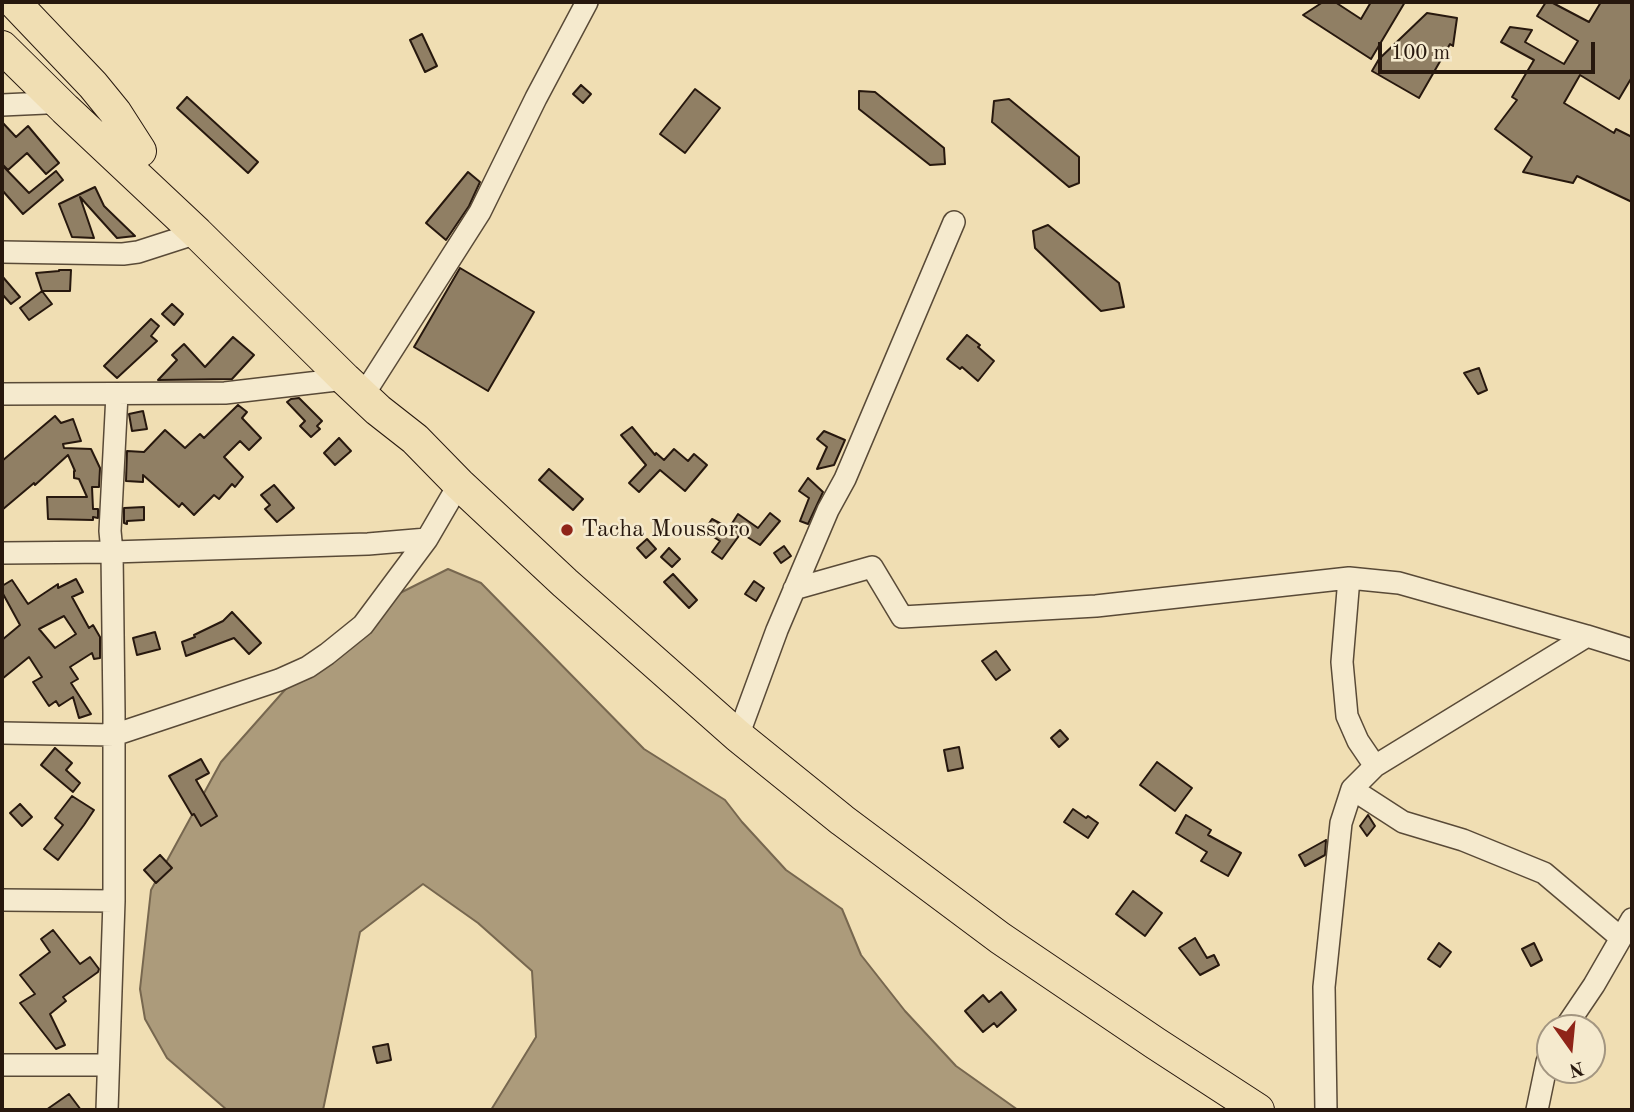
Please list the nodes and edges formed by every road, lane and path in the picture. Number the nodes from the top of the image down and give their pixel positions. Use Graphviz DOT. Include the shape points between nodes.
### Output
graph roads {
  1 [pos="587,2"];
  2 [pos="6,25"];
  3 [pos="2,69"];
  4 [pos="2,105"];
  5 [pos="55,106"];
  6 [pos="954,222"];
  7 [pos="197,233"];
  8 [pos="2,252"];
  9 [pos="358,381"];
  10 [pos="2,394"];
  11 [pos="117,394"];
  12 [pos="458,484"];
  13 [pos="427,539"];
  14 [pos="112,552"];
  15 [pos="2,553"];
  16 [pos="1349,578"];
  17 [pos="794,589"];
  18 [pos="1587,636"];
  19 [pos="1632,650"];
  20 [pos="2,733"];
  21 [pos="114,734"];
  22 [pos="738,736"];
  23 [pos="1375,766"];
  24 [pos="1352,789"];
  25 [pos="2,900"];
  26 [pos="114,901"];
  27 [pos="1632,919"];
  28 [pos="1621,938"];
  29 [pos="1575,1014"];
  30 [pos="2,1065"];
  31 [pos="108,1065"];
  32 [pos="1542,1084"];
  33 [pos="107,1110"];
  34 [pos="1258,1110"];
  35 [pos="1326,1110"];
  36 [pos="1537,1110"];
  1 -- 9 [label="street" via="480,212"];
  2 -- 5 [label="highway"];
  2 -- 9 [label="highway" via="93,85 140,151"];
  3 -- 5 [label="highway"];
  4 -- 5 [label="street"];
  5 -- 7 [label="highway"];
  6 -- 17 [label="street"];
  7 -- 8 [label="street" via="123,254"];
  7 -- 9 [label="highway"];
  9 -- 11 [label="street" via="225,393"];
  9 -- 12 [label="highway" via="378,410 415,439"];
  10 -- 11 [label="street"];
  11 -- 14 [label="street"];
  12 -- 13 [label="street"];
  12 -- 22 [label="highway"];
  13 -- 14 [label="street"];
  13 -- 21 [label="street" via="363,625 308,667"];
  14 -- 15 [label="street"];
  14 -- 21 [label="street"];
  16 -- 17 [label="street" via="1096,606 902,617 872,567"];
  16 -- 18 [label="street" via="1399,583"];
  16 -- 23 [label="street" via="1342,662 1346,716"];
  17 -- 22 [label="street"];
  18 -- 19 [label="street"];
  18 -- 23 [label="street"];
  20 -- 21 [label="street"];
  21 -- 26 [label="street"];
  22 -- 34 [label="highway" via="1000,938"];
  23 -- 24 [label="street"];
  24 -- 28 [label="street" via="1403,822 1544,873"];
  24 -- 35 [label="street" via="1341,822 1324,987"];
  25 -- 26 [label="street"];
  26 -- 31 [label="street"];
  27 -- 28 [label="street"];
  28 -- 29 [label="street"];
  30 -- 31 [label="street"];
  31 -- 33 [label="street"];
  32 -- 36 [label="street"];
}
